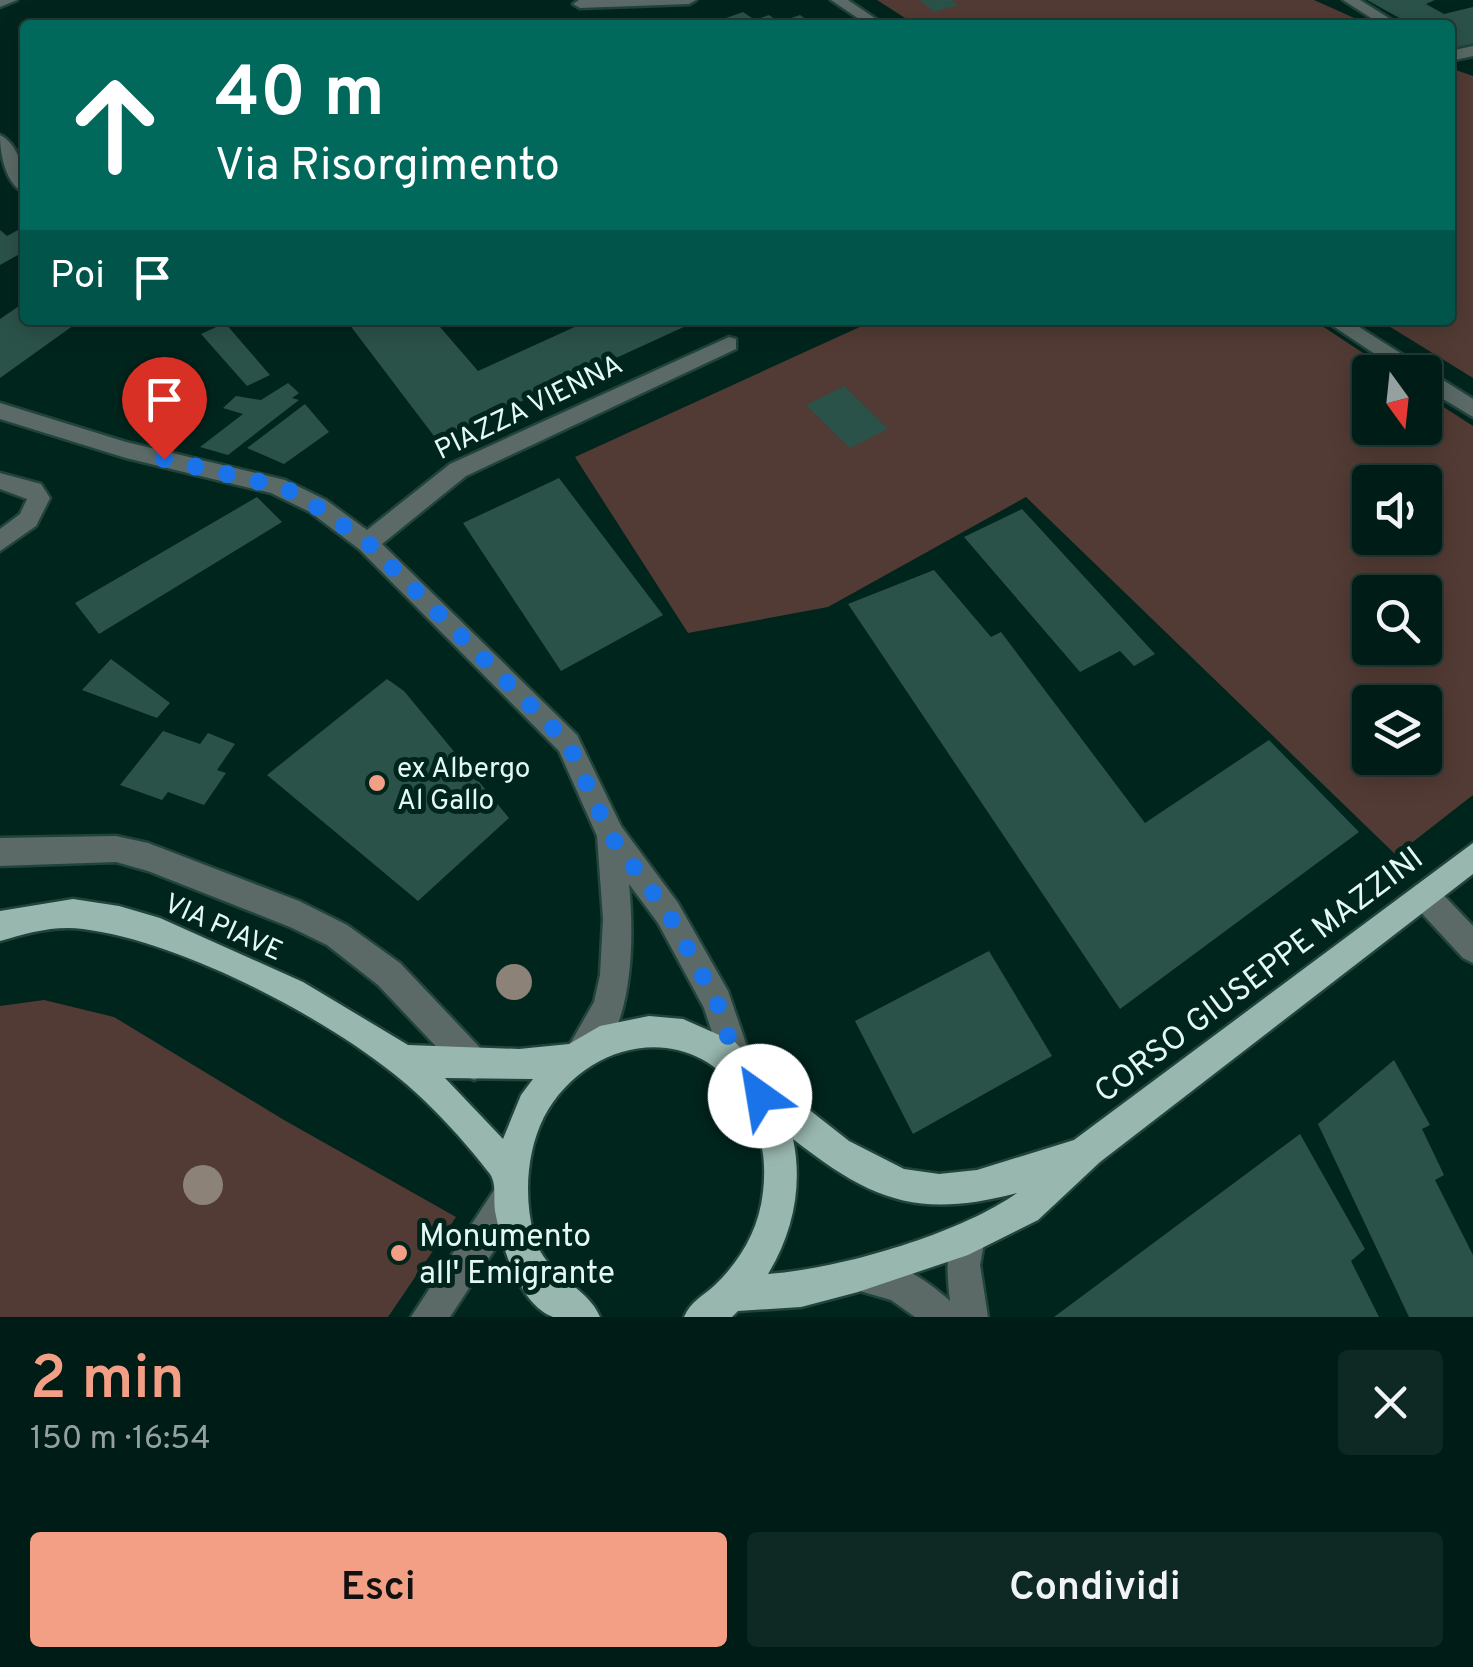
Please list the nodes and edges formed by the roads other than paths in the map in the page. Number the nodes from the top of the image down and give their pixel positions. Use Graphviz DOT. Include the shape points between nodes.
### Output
graph roads {
  1 [pos="690,0"];
  2 [pos="838,0"];
  3 [pos="1350,0"];
  4 [pos="580,4"];
  5 [pos="870,20"];
  6 [pos="1385,20"];
  7 [pos="5,137"];
  8 [pos="20,175"];
  9 [pos="1342,325"];
  10 [pos="729,344"];
  11 [pos="1389,355"];
  12 [pos="1442,389"];
  13 [pos="1473,409"];
  14 [pos="0,410"];
  15 [pos="0,481"];
  16 [pos="0,542"];
  17 [pos="368,543"];
  18 [pos="610,835"];
  19 [pos="0,852"];
  20 [pos="1473,858"];
  21 [pos="1425,896"];
  22 [pos="0,926"];
  23 [pos="1473,948"];
  24 [pos="575,1055"];
  25 [pos="403,1061"];
  26 [pos="474,1064"];
  27 [pos="742,1070"];
  28 [pos="1088,1150"];
  29 [pos="510,1187"];
  30 [pos="968,1238"];
  31 [pos="858,1275"];
  32 [pos="731,1294"];
  33 [pos="429,1317"];
  34 [pos="582,1317"];
  35 [pos="702,1317"];
  36 [pos="940,1317"];
  37 [pos="970,1317"];
  1 -- 4 [label="street"];
  2 -- 5 [label="street"];
  3 -- 6 [label="street"];
  7 -- 8 [label="street"];
  9 -- 11 [label="street"];
  10 -- 17 [label="street, PIAZZA VIENNA" via="458,470"];
  12 -- 13 [label="street"];
  14 -- 17 [label="street" via="126,450 277,486"];
  15 -- 16 [label="street" via="39,498 28,520"];
  17 -- 18 [label="street" via="568,743"];
  18 -- 24 [label="street" via="618,928 612,996 605,1019"];
  18 -- 27 [label="street" via="668,913 717,1002"];
  19 -- 26 [label="street" via="116,849 299,916 389,974"];
  20 -- 21 [label="main road, CORSO GIUSEPPE MAZZINI"];
  21 -- 23 [label="street"];
  21 -- 28 [label="main road, CORSO GIUSEPPE MAZZINI"];
  22 -- 25 [label="main road, VIA PIAVE" via="81,914 146,928 277,987"];
  24 -- 26 [label="main road, VIA PIAVE"];
  24 -- 27 [label="main road, CORSO GIUSEPPE MAZZINI" via="622,1034 673,1032 712,1046"];
  24 -- 29 [label="main road" via="546,1081 527,1114"];
  25 -- 26 [label="main road, VIA PIAVE"];
  25 -- 29 [label="main road, VIA PIAVE" via="496,1155"];
  27 -- 28 [label="main road, CORSO GIUSEPPE MAZZINI" via="823,1143 894,1186 962,1189 1016,1178"];
  27 -- 32 [label="main road" via="776,1138 781,1180 772,1232"];
  28 -- 30 [label="main road, CORSO GIUSEPPE MAZZINI" via="1026,1208"];
  29 -- 33 [label="street"];
  29 -- 34 [label="main road" via="526,1264 556,1300"];
  30 -- 31 [label="main road, CORSO GIUSEPPE MAZZINI"];
  30 -- 37 [label="street" via="963,1264"];
  31 -- 32 [label="main road, CORSO GIUSEPPE MAZZINI" via="801,1289"];
  31 -- 36 [label="street" via="896,1282"];
  32 -- 35 [label="main road"];
}
